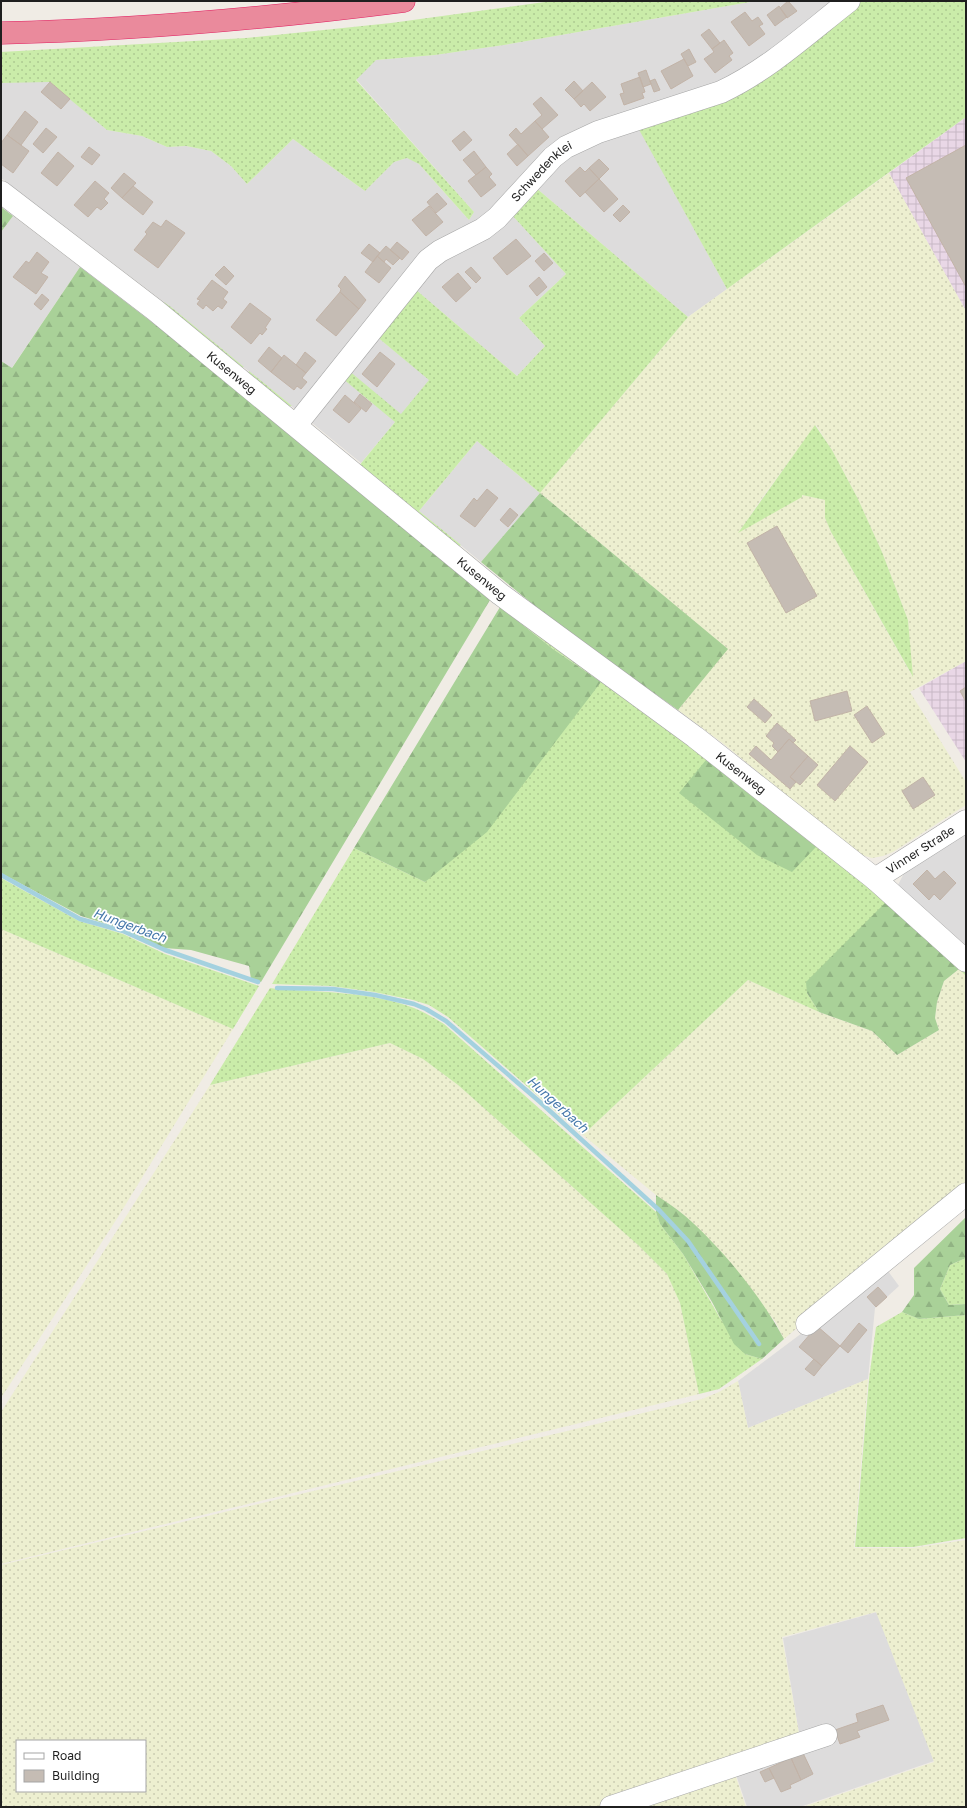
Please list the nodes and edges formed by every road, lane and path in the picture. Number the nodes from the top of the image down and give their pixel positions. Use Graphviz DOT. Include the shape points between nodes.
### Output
graph roads {
  1 [pos="404,1"];
  2 [pos="849,1"];
  3 [pos="1,33"];
  4 [pos="1,192"];
  5 [pos="296,425"];
  6 [pos="966,821"];
  7 [pos="875,879"];
  8 [pos="966,961"];
  9 [pos="966,1194"];
  10 [pos="807,1324"];
  11 [pos="826,1735"];
  12 [pos="611,1807"];
  1 -- 3 [label="highway" via="144,26"];
  2 -- 5 [label="street, Schwedenklei" via="758,71 737,84 720,92 598,132 557,154 497,218 483,229 428,260"];
  4 -- 5 [label="street, Kusenweg" via="155,310"];
  5 -- 7 [label="street, Kusenweg" via="500,594 695,737"];
  6 -- 7 [label="street, Vinner Straße"];
  7 -- 8 [label="street, Kusenweg"];
  9 -- 10 [label="street"];
  11 -- 12 [label="street"];
}
